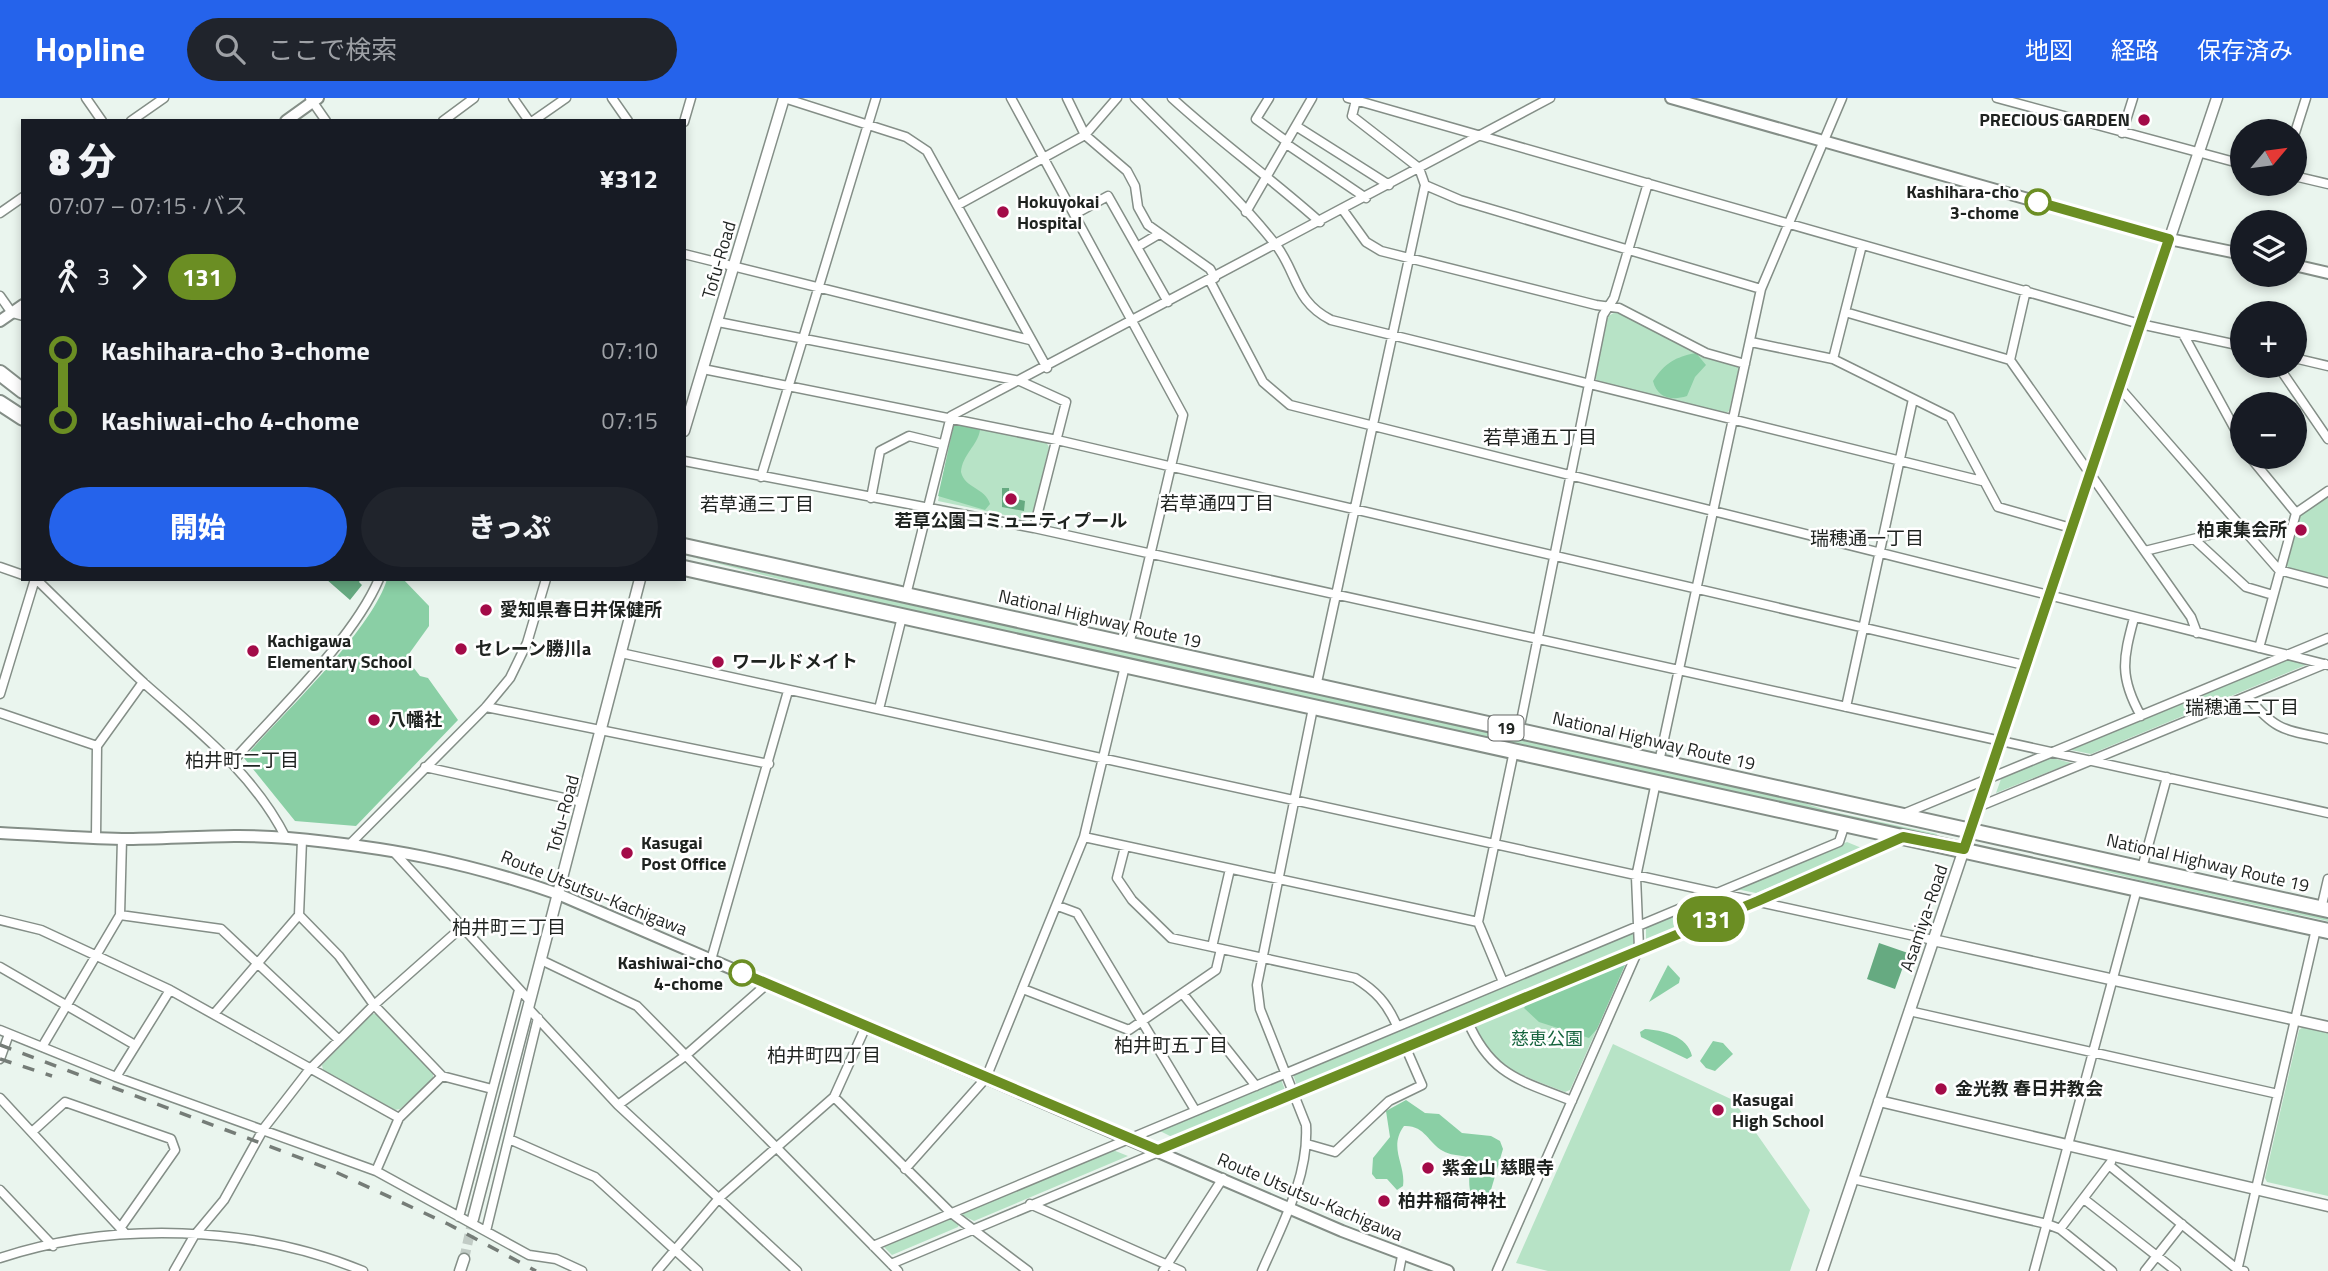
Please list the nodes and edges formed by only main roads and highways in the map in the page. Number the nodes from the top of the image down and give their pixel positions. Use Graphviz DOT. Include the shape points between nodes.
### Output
graph roads {
  1 [pos="1671,98"];
  2 [pos="314,99"];
  3 [pos="289,119"];
  4 [pos="2230,252"];
  5 [pos="2307,268"];
  6 [pos="2328,273"];
  7 [pos="17,314"];
  8 [pos="0,321"];
  9 [pos="0,373"];
  10 [pos="21,389"];
  11 [pos="0,402"];
  12 [pos="21,417"];
  13 [pos="686,546"];
  14 [pos="686,568"];
  15 [pos="0,833"];
  16 [pos="2325,909"];
  17 [pos="2322,930"];
  18 [pos="1448,1271"];
  1 -- 4 [label="main road" via="2169,239"];
  2 -- 3 [label="main road"];
  5 -- 6 [label="main road"];
  7 -- 8 [label="main road"];
  9 -- 10 [label="highway"];
  11 -- 12 [label="highway"];
  13 -- 16 [label="highway, National Highway Route 19 / 19"];
  14 -- 17 [label="highway, 19"];
  15 -- 18 [label="main road, Route Utsutsu-Kachigawa" via="122,839 286,838 350,844 493,871 558,894 1402,1256"];
}
